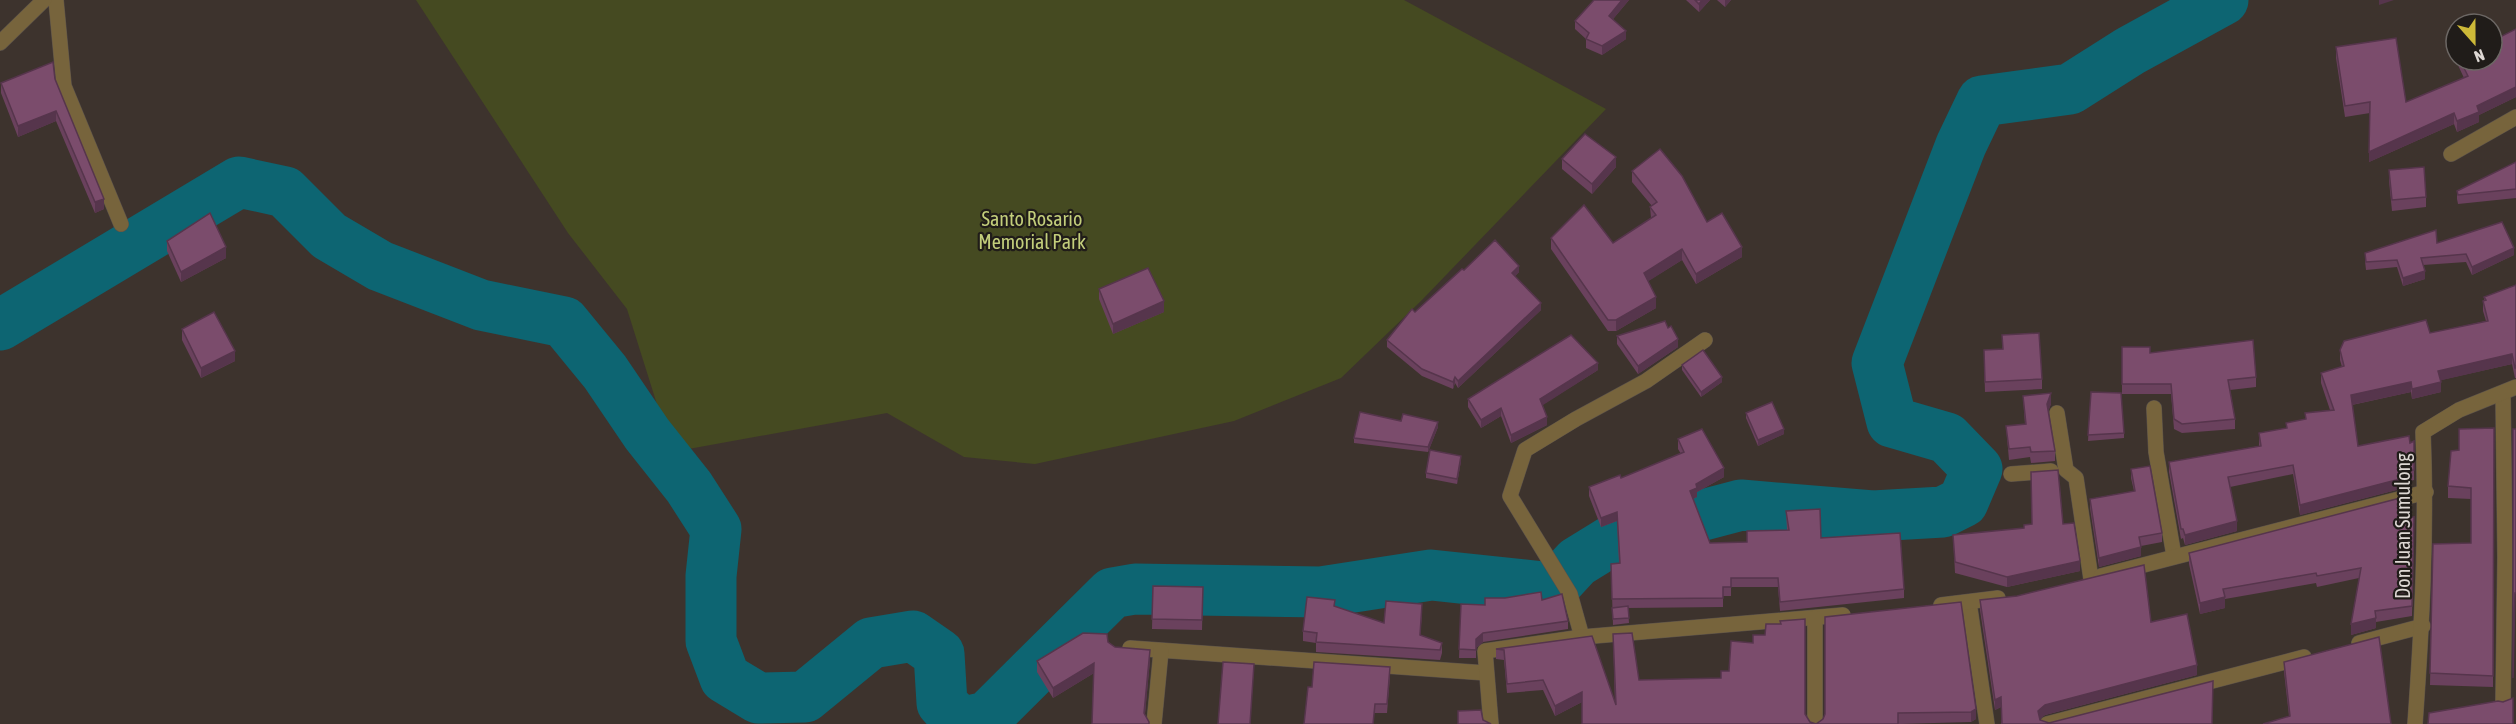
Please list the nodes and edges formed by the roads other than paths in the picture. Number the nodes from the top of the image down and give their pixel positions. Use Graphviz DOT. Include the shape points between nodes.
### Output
graph roads {
  1 [pos="44,0"];
  2 [pos="56,0"];
  3 [pos="0,43"];
  4 [pos="2516,117"];
  5 [pos="2451,154"];
  6 [pos="121,224"];
  7 [pos="1705,340"];
  8 [pos="2510,391"];
  9 [pos="2154,408"];
  10 [pos="2056,413"];
  11 [pos="2066,470"];
  12 [pos="2011,474"];
  13 [pos="2426,492"];
  14 [pos="2174,556"];
  15 [pos="2015,596"];
  16 [pos="1969,602"];
  17 [pos="1921,607"];
  18 [pos="1862,613"];
  19 [pos="1815,618"];
  20 [pos="2422,626"];
  21 [pos="1582,637"];
  22 [pos="2343,647"];
  23 [pos="1116,648"];
  24 [pos="1161,651"];
  25 [pos="2320,653"];
  26 [pos="1486,673"];
  27 [pos="2503,704"];
  28 [pos="1154,724"];
  29 [pos="1491,724"];
  30 [pos="1815,724"];
  31 [pos="1987,724"];
  32 [pos="2047,724"];
  33 [pos="2415,724"];
  1 -- 3 [label="street"];
  2 -- 6 [label="street" via="64,86"];
  4 -- 5 [label="street"];
  7 -- 21 [label="street" via="1646,381 1525,450 1510,496 1570,594"];
  8 -- 13 [label="street, Don Juan Sumulong" via="2459,410 2423,432"];
  8 -- 27 [label="street"];
  9 -- 14 [label="street" via="2156,452"];
  10 -- 11 [label="street"];
  11 -- 12 [label="street"];
  11 -- 14 [label="street" via="2076,478 2085,580"];
  13 -- 14 [label="street"];
  13 -- 20 [label="street, Don Juan Sumulong"];
  15 -- 16 [label="street"];
  16 -- 17 [label="street"];
  16 -- 31 [label="street"];
  18 -- 19 [label="street"];
  19 -- 21 [label="street"];
  19 -- 30 [label="street"];
  20 -- 22 [label="street"];
  20 -- 33 [label="street, Don Juan Sumulong"];
  21 -- 26 [label="street" via="1485,651"];
  23 -- 24 [label="street"];
  24 -- 26 [label="street"];
  24 -- 28 [label="street"];
  25 -- 32 [label="street"];
  26 -- 29 [label="street"];
}
